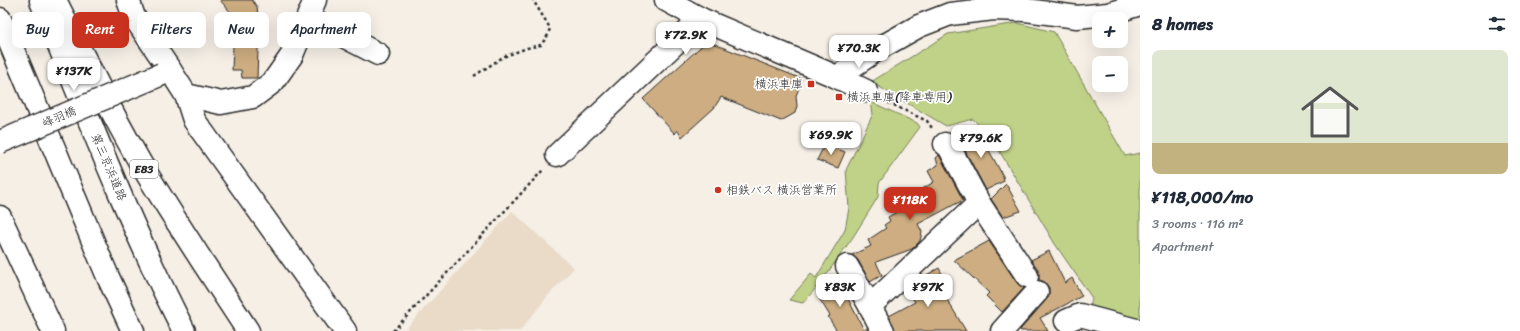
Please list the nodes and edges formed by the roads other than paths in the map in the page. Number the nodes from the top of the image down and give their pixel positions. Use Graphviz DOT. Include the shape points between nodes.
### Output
graph roads {
  1 [pos="41,0"];
  2 [pos="55,0"];
  3 [pos="128,0"];
  4 [pos="666,0"];
  5 [pos="1140,4"];
  6 [pos="312,9"];
  7 [pos="701,19"];
  8 [pos="0,20"];
  9 [pos="378,54"];
  10 [pos="166,72"];
  11 [pos="837,77"];
  12 [pos="866,91"];
  13 [pos="186,95"];
  14 [pos="0,142"];
  15 [pos="945,144"];
  16 [pos="557,155"];
  17 [pos="979,203"];
  18 [pos="0,217"];
  19 [pos="847,266"];
  20 [pos="870,306"];
  21 [pos="1066,321"];
  22 [pos="53,331"];
  23 [pos="132,331"];
  24 [pos="184,331"];
  25 [pos="248,331"];
  26 [pos="345,331"];
  27 [pos="882,331"];
  28 [pos="1002,331"];
  29 [pos="1140,331"];
  1 -- 24 [label="main road, 第三京浜道路 / E83" via="122,199"];
  2 -- 25 [label="main road, E83" via="141,163"];
  3 -- 10 [label="main road" via="134,17"];
  4 -- 7 [label="main road"];
  5 -- 11 [label="main road" via="1108,14 1077,17 1026,10 994,9 950,14 919,26 878,49"];
  6 -- 9 [label="main road"];
  6 -- 13 [label="main road" via="292,55 273,82 253,97 221,103"];
  7 -- 11 [label="main road"];
  7 -- 16 [label="main road"];
  8 -- 23 [label="main road"];
  10 -- 13 [label="main road"];
  10 -- 14 [label="main road, 峰羽橋, bridge"];
  11 -- 12 [label="main road"];
  13 -- 26 [label="main road" via="194,120"];
  15 -- 17 [label="main road"];
  17 -- 20 [label="main road"];
  17 -- 28 [label="main road" via="1032,284"];
  18 -- 22 [label="main road"];
  19 -- 20 [label="main road"];
  20 -- 27 [label="main road"];
  21 -- 29 [label="main road" via="1080,315"];
}
